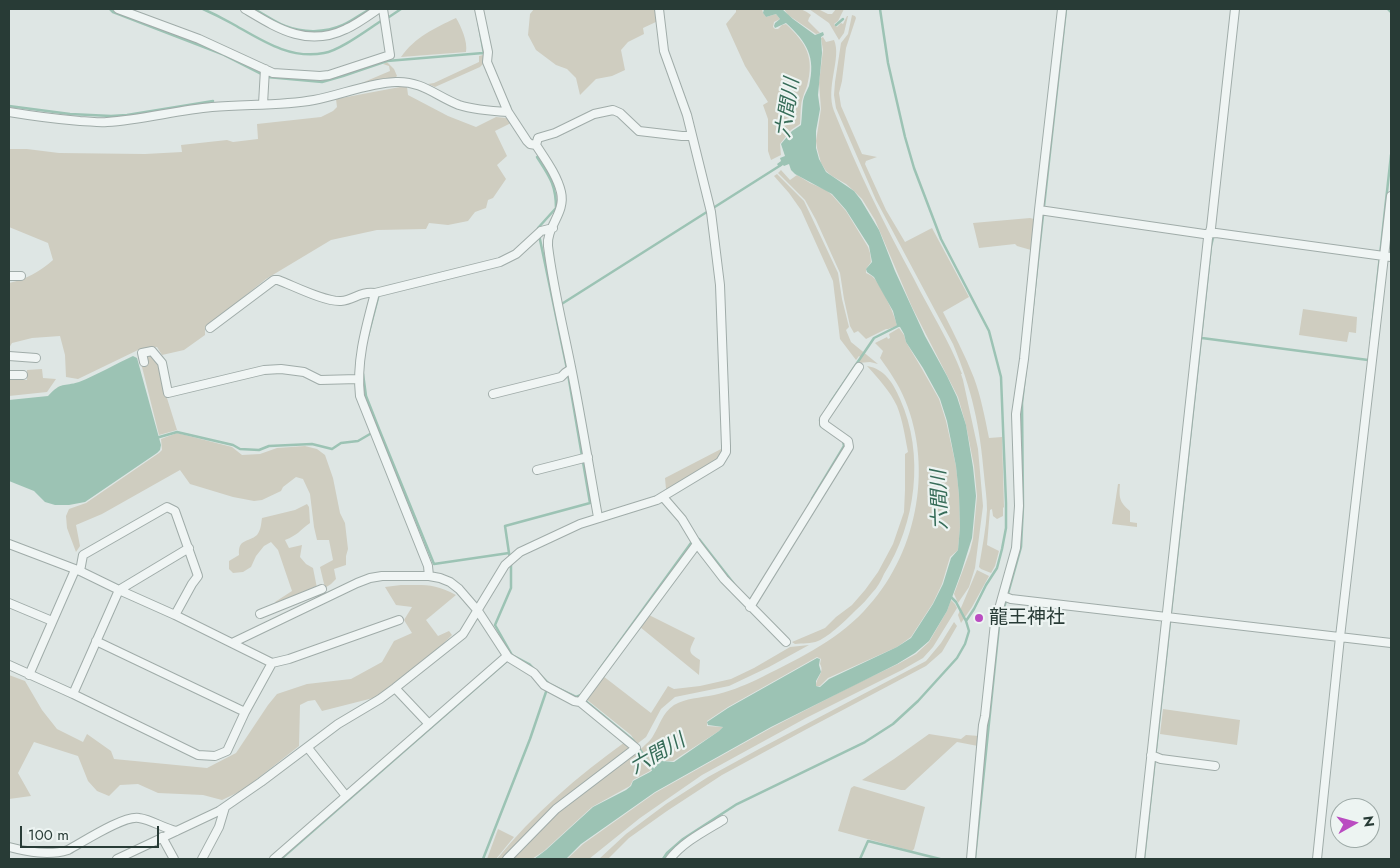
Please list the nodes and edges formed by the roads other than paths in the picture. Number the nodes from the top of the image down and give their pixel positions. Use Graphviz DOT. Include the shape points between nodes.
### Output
graph roads {
  1 [pos="118,9"];
  2 [pos="245,9"];
  3 [pos="378,9"];
  4 [pos="383,9"];
  5 [pos="479,9"];
  6 [pos="659,9"];
  7 [pos="1062,9"];
  8 [pos="1235,9"];
  9 [pos="264,74"];
  10 [pos="263,104"];
  11 [pos="9,112"];
  12 [pos="508,112"];
  13 [pos="692,136"];
  14 [pos="536,145"];
  15 [pos="1391,196"];
  16 [pos="1042,211"];
  17 [pos="552,228"];
  18 [pos="1209,233"];
  19 [pos="1384,255"];
  20 [pos="9,276"];
  21 [pos="21,276"];
  22 [pos="375,294"];
  23 [pos="210,328"];
  24 [pos="9,356"];
  25 [pos="36,358"];
  26 [pos="144,362"];
  27 [pos="858,366"];
  28 [pos="568,370"];
  29 [pos="9,375"];
  30 [pos="23,375"];
  31 [pos="358,379"];
  32 [pos="493,394"];
  33 [pos="584,458"];
  34 [pos="537,470"];
  35 [pos="663,497"];
  36 [pos="598,517"];
  37 [pos="696,542"];
  38 [pos="9,544"];
  39 [pos="189,548"];
  40 [pos="78,570"];
  41 [pos="429,576"];
  42 [pos="322,589"];
  43 [pos="119,590"];
  44 [pos="1006,597"];
  45 [pos="9,603"];
  46 [pos="750,607"];
  47 [pos="478,611"];
  48 [pos="260,614"];
  49 [pos="175,615"];
  50 [pos="1170,617"];
  51 [pos="400,620"];
  52 [pos="52,621"];
  53 [pos="1338,636"];
  54 [pos="96,641"];
  55 [pos="786,642"];
  56 [pos="232,643"];
  57 [pos="1391,643"];
  58 [pos="509,658"];
  59 [pos="272,663"];
  60 [pos="9,665"];
  61 [pos="29,674"];
  62 [pos="395,688"];
  63 [pos="73,694"];
  64 [pos="582,700"];
  65 [pos="245,712"];
  66 [pos="429,724"];
  67 [pos="308,748"];
  68 [pos="1154,756"];
  69 [pos="1215,766"];
  70 [pos="346,796"];
  71 [pos="225,807"];
  72 [pos="723,820"];
  73 [pos="176,831"];
  74 [pos="162,837"];
  75 [pos="9,847"];
  76 [pos="20,850"];
  77 [pos="17,859"];
  78 [pos="117,859"];
  79 [pos="174,859"];
  80 [pos="202,859"];
  81 [pos="274,859"];
  82 [pos="507,859"];
  83 [pos="670,859"];
  84 [pos="971,859"];
  85 [pos="1140,859"];
  86 [pos="1317,859"];
  1 -- 9 [label="street" via="206,42"];
  2 -- 3 [label="street" via="279,29 314,36 346,29"];
  4 -- 9 [label="street" via="390,55 329,76"];
  5 -- 12 [label="street" via="489,68"];
  6 -- 13 [label="street" via="664,51 682,97"];
  7 -- 16 [label="street"];
  8 -- 18 [label="street"];
  9 -- 10 [label="street"];
  10 -- 11 [label="street" via="210,107 105,122"];
  10 -- 12 [label="street" via="315,99 390,82 410,82 472,109"];
  12 -- 14 [label="street" via="527,141"];
  13 -- 14 [label="street" via="638,131 620,112 613,110 594,114 555,134 538,138"];
  13 -- 35 [label="street" via="710,209 720,285 726,452 720,462"];
  14 -- 17 [label="street" via="562,193 562,206"];
  15 -- 19 [label="street"];
  16 -- 18 [label="street"];
  16 -- 44 [label="street" via="1016,414 1018,528"];
  17 -- 22 [label="street" via="539,233 516,254 500,262"];
  17 -- 28 [label="street" via="548,240"];
  18 -- 19 [label="street"];
  18 -- 50 [label="street"];
  19 -- 53 [label="street"];
  20 -- 21 [label="street"];
  22 -- 23 [label="street" via="368,292 342,301 330,300 274,280"];
  22 -- 31 [label="street" via="364,336"];
  24 -- 25 [label="street"];
  26 -- 31 [label="street" via="142,353 152,350 162,362 168,393 264,370 304,372 320,380"];
  27 -- 46 [label="street" via="824,419 824,424 848,441 849,447"];
  28 -- 32 [label="street" via="561,377"];
  28 -- 33 [label="street"];
  29 -- 30 [label="street"];
  31 -- 41 [label="street" via="360,396 428,566"];
  33 -- 34 [label="street"];
  33 -- 36 [label="street"];
  35 -- 36 [label="street"];
  35 -- 37 [label="street"];
  36 -- 47 [label="street" via="514,557 505,565"];
  37 -- 46 [label="street"];
  37 -- 64 [label="street"];
  38 -- 40 [label="street"];
  39 -- 40 [label="street" via="176,511 167,507 83,555"];
  39 -- 43 [label="street"];
  39 -- 49 [label="street" via="198,576"];
  40 -- 43 [label="street"];
  40 -- 52 [label="street"];
  41 -- 47 [label="street" via="450,582"];
  41 -- 56 [label="street" via="370,578"];
  42 -- 48 [label="street"];
  43 -- 49 [label="street"];
  43 -- 54 [label="street"];
  44 -- 50 [label="street"];
  44 -- 84 [label="street" via="995,623"];
  45 -- 52 [label="street"];
  46 -- 55 [label="street"];
  47 -- 58 [label="street"];
  47 -- 62 [label="street" via="463,634"];
  49 -- 56 [label="street"];
  50 -- 53 [label="street"];
  50 -- 68 [label="street"];
  51 -- 59 [label="street"];
  52 -- 61 [label="street"];
  53 -- 57 [label="street"];
  53 -- 86 [label="street"];
  54 -- 63 [label="street"];
  54 -- 65 [label="street"];
  56 -- 59 [label="street"];
  58 -- 64 [label="street" via="534,673 544,685 574,701"];
  58 -- 66 [label="street"];
  59 -- 65 [label="street"];
  60 -- 61 [label="street"];
  61 -- 63 [label="street"];
  62 -- 66 [label="street"];
  62 -- 67 [label="street" via="338,724"];
  63 -- 65 [label="street" via="198,755 216,756 227,751"];
  64 -- 82 [label="street" via="636,748 556,809"];
  66 -- 70 [label="street"];
  67 -- 70 [label="street"];
  67 -- 71 [label="street"];
  68 -- 69 [label="street"];
  68 -- 85 [label="street"];
  70 -- 81 [label="street" via="292,849"];
  71 -- 73 [label="street"];
  71 -- 80 [label="street" via="219,827"];
  72 -- 83 [label="street"];
  73 -- 74 [label="street"];
  73 -- 76 [label="street" via="135,817 68,850 51,853"];
  74 -- 78 [label="street"];
  74 -- 79 [label="street"];
  75 -- 76 [label="street"];
  76 -- 77 [label="street"];
}
